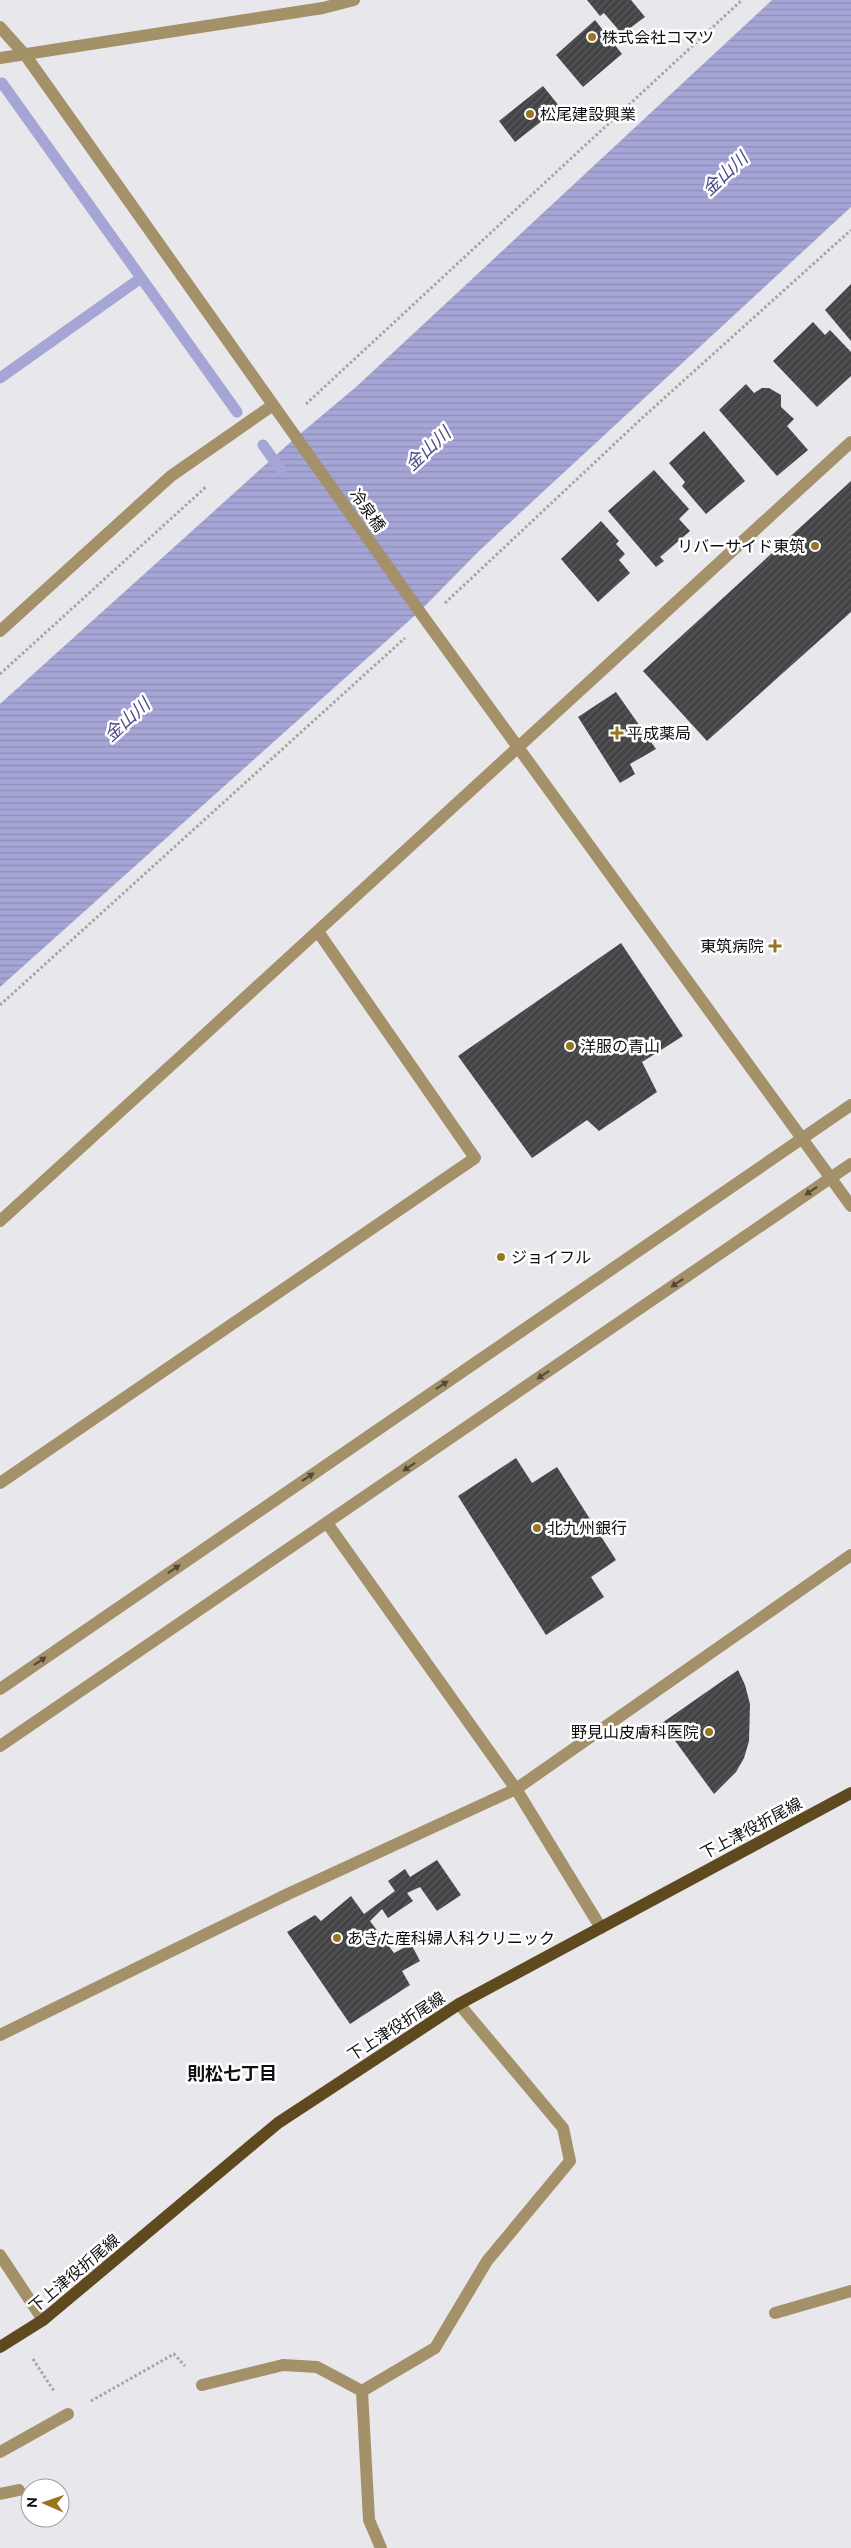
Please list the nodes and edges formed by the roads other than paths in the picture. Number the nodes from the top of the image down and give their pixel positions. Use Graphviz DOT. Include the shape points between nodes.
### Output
graph roads {
  1 [pos="354,0"];
  2 [pos="0,27"];
  3 [pos="26,56"];
  4 [pos="0,58"];
  5 [pos="273,405"];
  6 [pos="851,442"];
  7 [pos="0,630"];
  8 [pos="518,746"];
  9 [pos="319,933"];
  10 [pos="851,1105"];
  11 [pos="803,1138"];
  12 [pos="851,1164"];
  13 [pos="831,1178"];
  14 [pos="851,1206"];
  15 [pos="0,1221"];
  16 [pos="0,1483"];
  17 [pos="327,1523"];
  18 [pos="851,1555"];
  19 [pos="0,1689"];
  20 [pos="0,1746"];
  21 [pos="516,1789"];
  22 [pos="851,1793"];
  23 [pos="601,1928"];
  24 [pos="459,2004"];
  25 [pos="0,2035"];
  26 [pos="0,2255"];
  27 [pos="851,2291"];
  28 [pos="775,2313"];
  29 [pos="42,2320"];
  30 [pos="0,2347"];
  31 [pos="202,2384"];
  32 [pos="362,2391"];
  33 [pos="68,2414"];
  34 [pos="0,2452"];
  35 [pos="19,2490"];
  36 [pos="0,2494"];
  37 [pos="381,2548"];
  1 -- 3 [label="street" via="323,8"];
  2 -- 3 [label="street, 冷泉橋"];
  3 -- 4 [label="street"];
  3 -- 5 [label="street, 冷泉橋"];
  5 -- 7 [label="street" via="171,476"];
  5 -- 8 [label="street, 冷泉橋"];
  6 -- 8 [label="street"];
  8 -- 9 [label="street"];
  8 -- 11 [label="street, 冷泉橋"];
  9 -- 15 [label="street"];
  9 -- 16 [label="street" via="475,1158"];
  10 -- 11 [label="street"];
  11 -- 13 [label="street, 冷泉橋"];
  19 -- 11 [label="street, one-way"];
  12 -- 13 [label="street"];
  13 -- 14 [label="street, 冷泉橋"];
  13 -- 17 [label="street, one-way"];
  17 -- 20 [label="street"];
  17 -- 21 [label="street"];
  18 -- 21 [label="street"];
  21 -- 23 [label="street"];
  21 -- 25 [label="street" via="288,1894"];
  22 -- 23 [label="main road, 下上津役折尾線"];
  23 -- 24 [label="main road, 下上津役折尾線"];
  24 -- 29 [label="main road, 下上津役折尾線" via="278,2123"];
  24 -- 32 [label="street" via="563,2128 570,2161 487,2261 435,2348"];
  26 -- 29 [label="street"];
  27 -- 28 [label="street"];
  29 -- 30 [label="main road, 下上津役折尾線"];
  31 -- 32 [label="street" via="283,2365 318,2367"];
  32 -- 37 [label="street" via="369,2520"];
  33 -- 34 [label="street"];
  35 -- 36 [label="street"];
}
